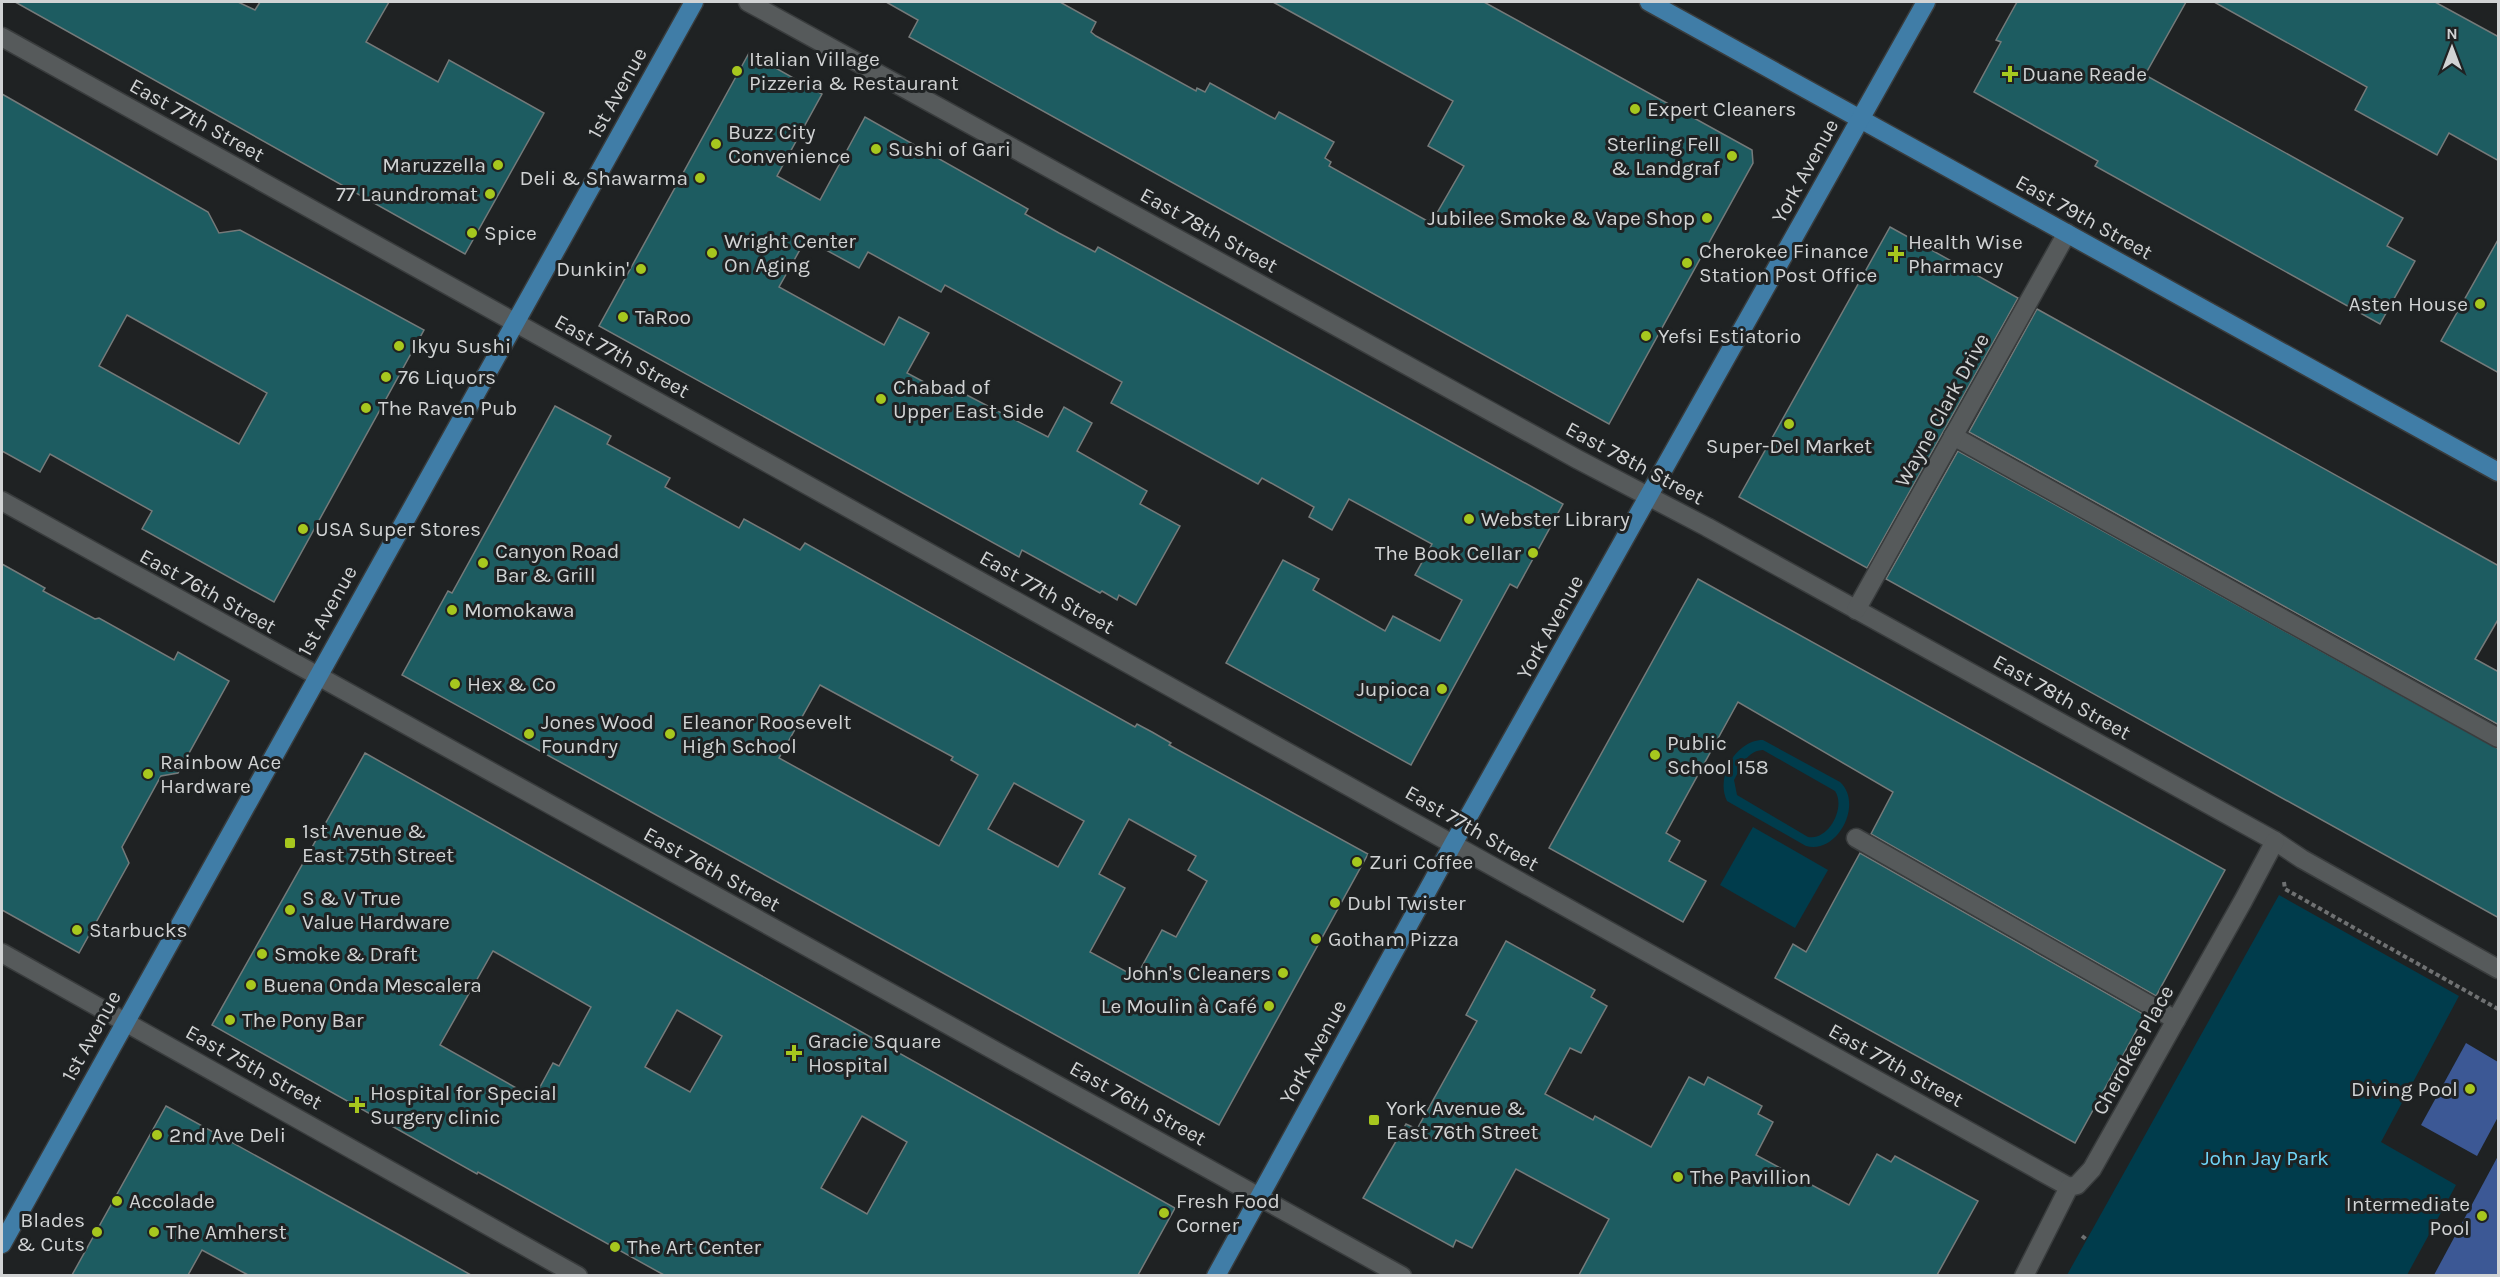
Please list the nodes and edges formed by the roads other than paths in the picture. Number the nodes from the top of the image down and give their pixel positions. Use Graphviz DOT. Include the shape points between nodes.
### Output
graph roads {
  1 [pos="694,2"];
  2 [pos="748,2"];
  3 [pos="1649,2"];
  4 [pos="1926,2"];
  5 [pos="2,37"];
  6 [pos="1860,119"];
  7 [pos="2067,232"];
  8 [pos="517,323"];
  9 [pos="1953,436"];
  10 [pos="2499,472"];
  11 [pos="1648,496"];
  12 [pos="2,501"];
  13 [pos="1856,609"];
  14 [pos="317,676"];
  15 [pos="2499,738"];
  16 [pos="1856,838"];
  17 [pos="2275,841"];
  18 [pos="1453,844"];
  19 [pos="2,953"];
  20 [pos="2499,969"];
  21 [pos="2176,1020"];
  22 [pos="125,1021"];
  23 [pos="2070,1187"];
  24 [pos="1260,1196"];
  25 [pos="2,1244"];
  26 [pos="578,1275"];
  27 [pos="1216,1275"];
  28 [pos="1402,1275"];
  29 [pos="2024,1275"];
  1 -- 8 [label="main road, 1st Avenue"];
  2 -- 11 [label="street, East 78th Street"];
  3 -- 6 [label="main road, East 79th Street"];
  4 -- 6 [label="main road, York Avenue"];
  5 -- 8 [label="street, East 77th Street"];
  6 -- 7 [label="main road, East 79th Street"];
  6 -- 11 [label="main road, York Avenue"];
  7 -- 9 [label="street, Wayne Clark Drive"];
  7 -- 10 [label="main road, East 79th Street"];
  8 -- 14 [label="main road, 1st Avenue"];
  8 -- 18 [label="street, East 77th Street"];
  9 -- 13 [label="street, Wayne Clark Drive"];
  9 -- 15 [label="street"];
  11 -- 13 [label="street, East 78th Street"];
  11 -- 18 [label="main road, York Avenue"];
  12 -- 14 [label="street, East 76th Street"];
  13 -- 17 [label="street, East 78th Street"];
  14 -- 22 [label="main road, 1st Avenue"];
  14 -- 24 [label="street, East 76th Street"];
  16 -- 21 [label="street"];
  17 -- 20 [label="street, East 78th Street"];
  17 -- 21 [label="street, Cherokee Place"];
  18 -- 23 [label="street, East 77th Street"];
  18 -- 24 [label="main road, York Avenue"];
  19 -- 22 [label="street, East 75th Street"];
  21 -- 23 [label="street, Cherokee Place" via="2092,1169"];
  22 -- 25 [label="main road, 1st Avenue"];
  22 -- 26 [label="street, East 75th Street"];
  23 -- 29 [label="street, Cherokee Place"];
  24 -- 27 [label="main road, York Avenue"];
  24 -- 28 [label="street, East 76th Street"];
}
